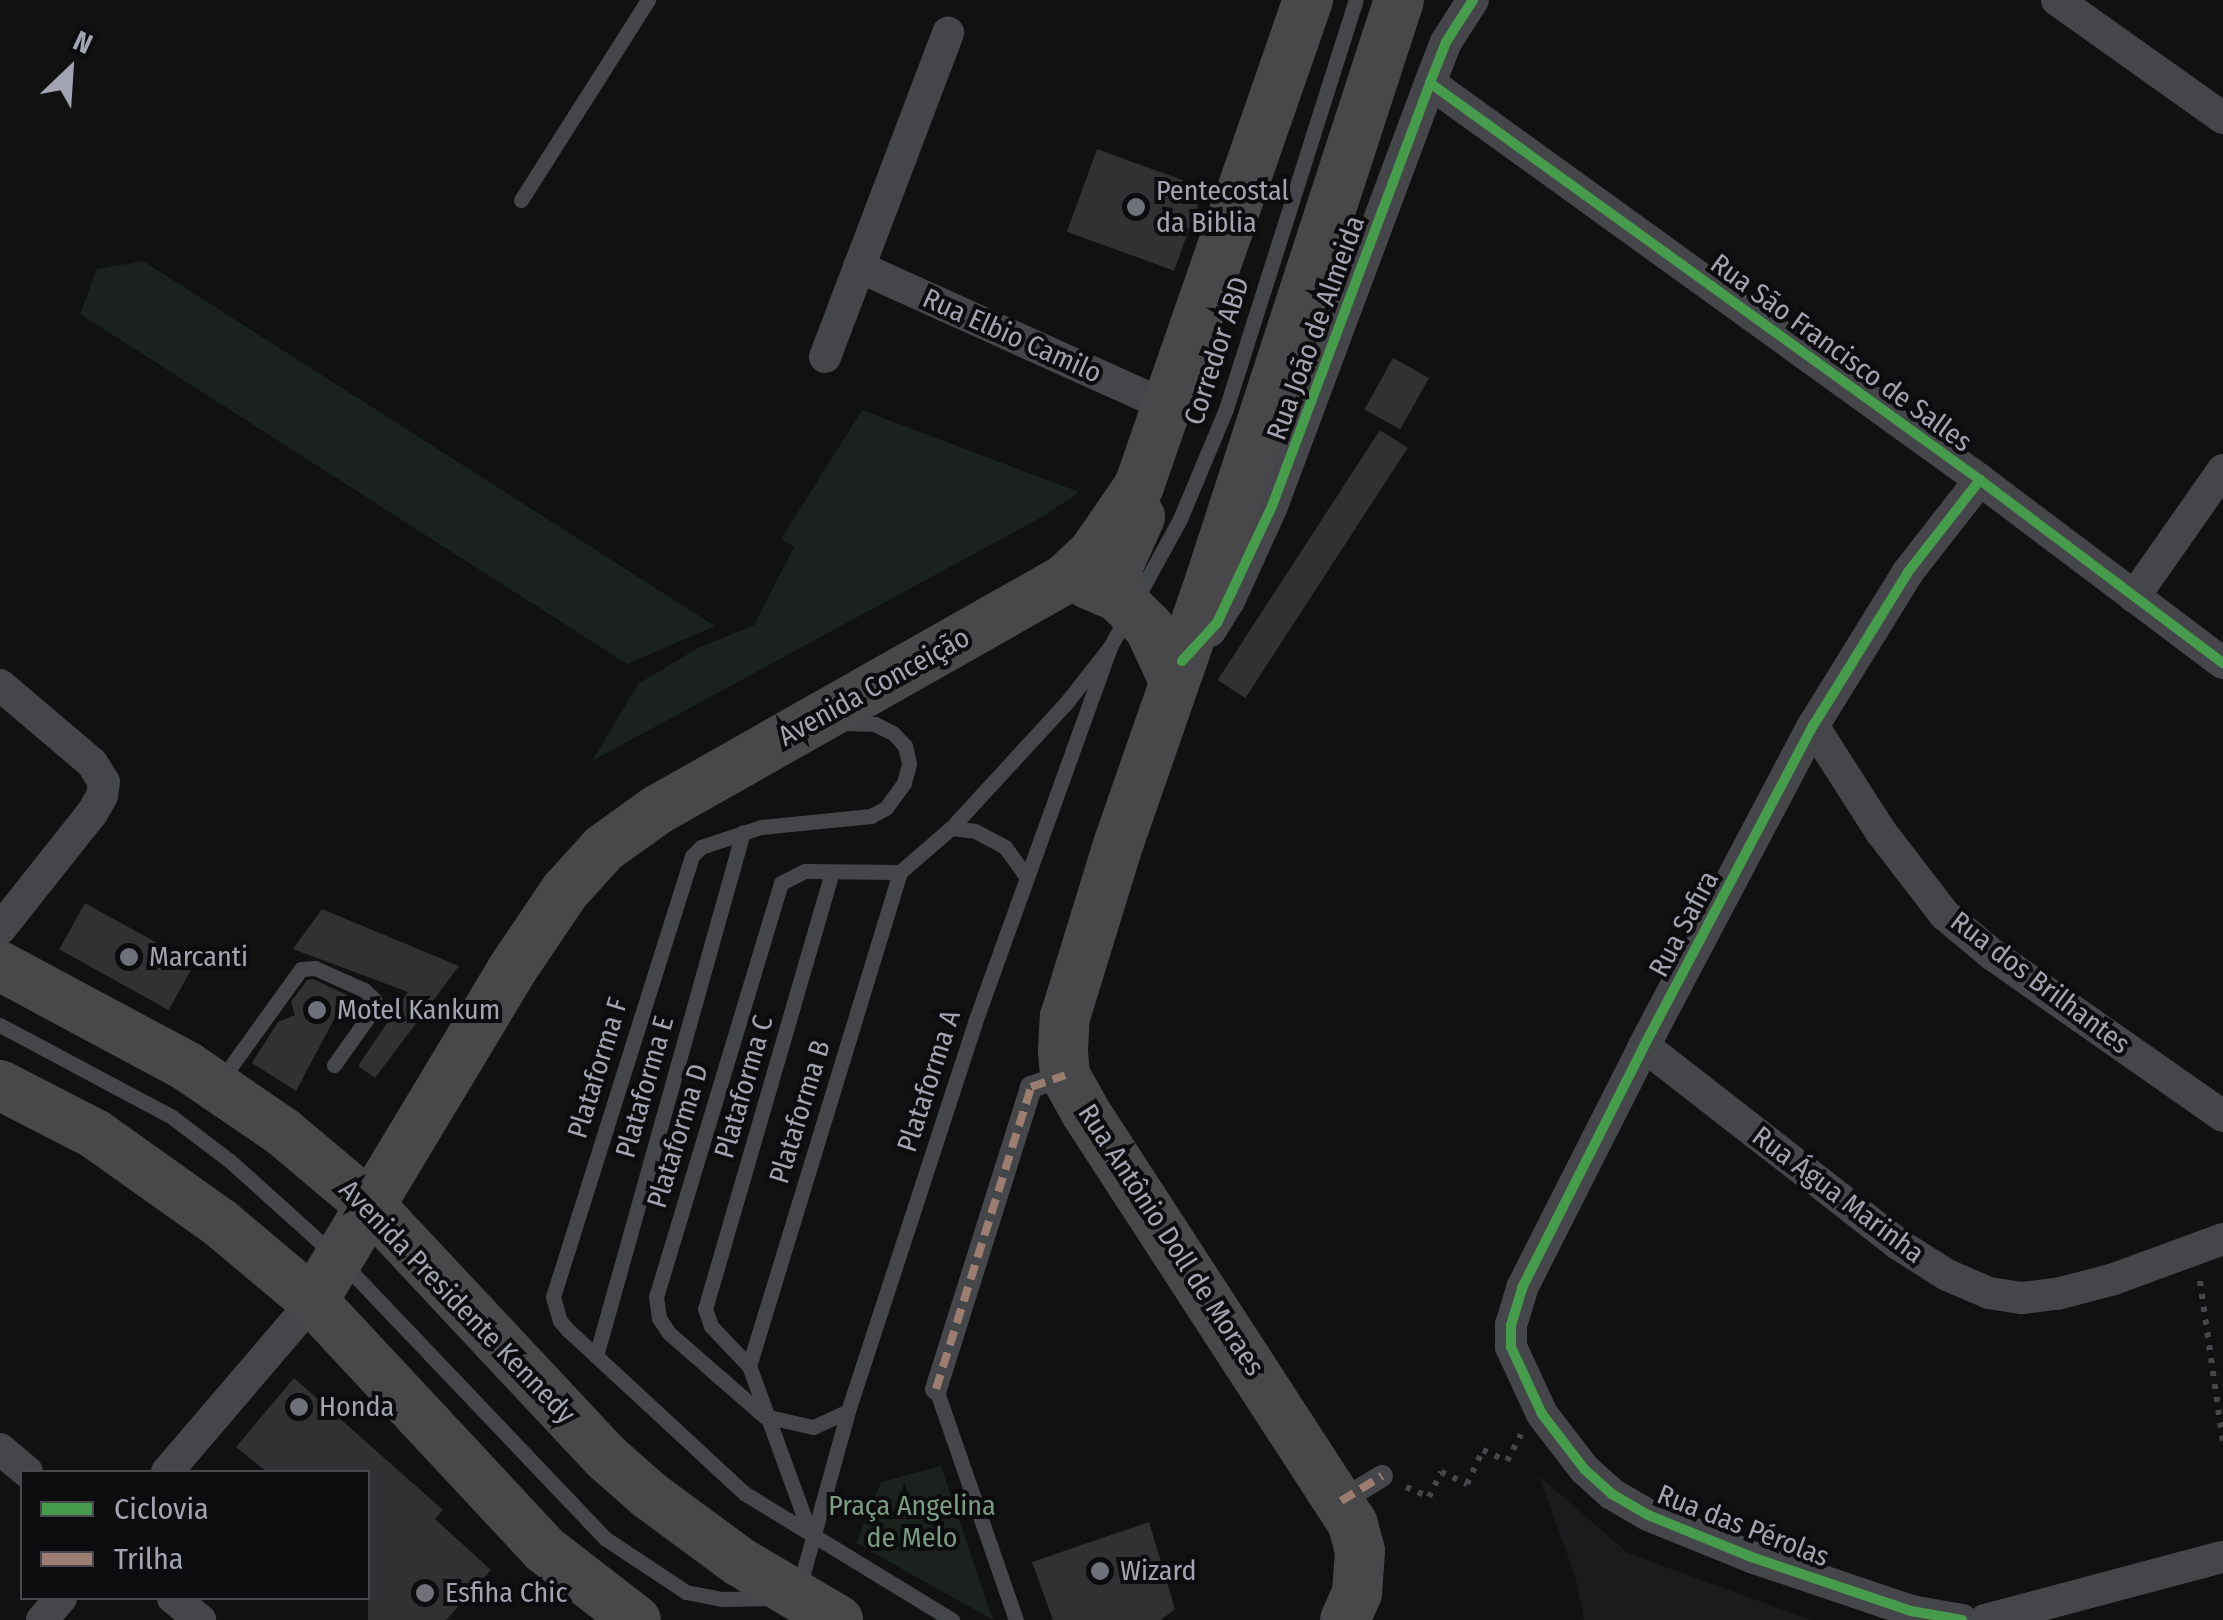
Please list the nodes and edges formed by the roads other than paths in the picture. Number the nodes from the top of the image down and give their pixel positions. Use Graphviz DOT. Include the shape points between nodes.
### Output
graph roads {
  1 [pos="648,0"];
  2 [pos="1308,0"];
  3 [pos="1356,0"];
  4 [pos="1399,0"];
  5 [pos="1410,0"];
  6 [pos="1472,0"];
  7 [pos="2057,0"];
  8 [pos="948,33"];
  9 [pos="1380,62"];
  10 [pos="1430,83"];
  11 [pos="2223,118"];
  12 [pos="521,200"];
  13 [pos="859,268"];
  14 [pos="825,357"];
  15 [pos="1165,405"];
  16 [pos="2223,470"];
  17 [pos="1980,480"];
  18 [pos="1065,579"];
  19 [pos="2134,597"];
  20 [pos="1120,618"];
  21 [pos="2223,663"];
  22 [pos="1178,671"];
  23 [pos="0,686"];
  24 [pos="1814,726"];
  25 [pos="797,730"];
  26 [pos="951,828"];
  27 [pos="743,832"];
  28 [pos="900,872"];
  29 [pos="832,873"];
  30 [pos="1025,875"];
  31 [pos="0,928"];
  32 [pos="0,966"];
  33 [pos="0,1025"];
  34 [pos="1644,1046"];
  35 [pos="334,1065"];
  36 [pos="1066,1074"];
  37 [pos="0,1085"];
  38 [pos="217,1086"];
  39 [pos="2223,1116"];
  40 [pos="370,1206"];
  41 [pos="2210,1244"];
  42 [pos="341,1261"];
  43 [pos="314,1302"];
  44 [pos="596,1356"];
  45 [pos="749,1366"];
  46 [pos="936,1389"];
  47 [pos="848,1411"];
  48 [pos="1542,1414"];
  49 [pos="764,1416"];
  50 [pos="0,1449"];
  51 [pos="25,1470"];
  52 [pos="169,1470"];
  53 [pos="811,1536"];
  54 [pos="2223,1557"];
  55 [pos="2223,1584"];
  56 [pos="59,1600"];
  57 [pos="175,1600"];
  58 [pos="809,1612"];
  59 [pos="615,1614"];
  60 [pos="42,1620"];
  61 [pos="200,1620"];
  62 [pos="952,1620"];
  63 [pos="1016,1620"];
  64 [pos="1345,1620"];
  65 [pos="1962,1620"];
  66 [pos="1984,1620"];
  1 -- 12 [label="lane"];
  2 -- 15 [label="main road, Avenida Conceição"];
  3 -- 20 [label="lane, Corredor ABD" via="1226,409 1196,485"];
  4 -- 9 [label="main road"];
  5 -- 9 [label="street"];
  6 -- 10 [label="street, Rua João de Almeida"];
  7 -- 11 [label="street"];
  8 -- 13 [label="street"];
  9 -- 22 [label="main road"];
  10 -- 17 [label="street, Rua São Francisco de Salles"];
  10 -- 22 [label="street, Rua João de Almeida" via="1272,506 1217,623"];
  13 -- 14 [label="street"];
  13 -- 15 [label="street, Rua Elbio Camilo"];
  15 -- 18 [label="main road, Avenida Conceição" via="1138,486 1093,553"];
  15 -- 20 [label="main road" via="1172,426 1170,463 1118,566"];
  16 -- 19 [label="street"];
  17 -- 19 [label="street, Rua São Francisco de Salles"];
  17 -- 24 [label="street, Rua Safira" via="1908,572"];
  18 -- 20 [label="main road"];
  18 -- 25 [label="main road, Avenida Conceição"];
  19 -- 21 [label="street, Rua São Francisco de Salles"];
  20 -- 22 [label="main road" via="1149,627"];
  20 -- 26 [label="lane" via="1066,703"];
  20 -- 30 [label="lane, Plataforma A"];
  22 -- 36 [label="main road, Rua Antônio Doll de Moraes" via="1066,1017"];
  23 -- 31 [label="street" via="92,763 104,782 92,813"];
  24 -- 34 [label="street, Rua Safira"];
  24 -- 39 [label="street, Rua dos Brilhantes" via="1881,832 1945,915"];
  25 -- 27 [label="lane" via="854,721 893,732 909,764 904,783 872,816"];
  25 -- 40 [label="main road, Avenida Conceição" via="657,810 604,848 565,891"];
  26 -- 28 [label="lane"];
  26 -- 30 [label="lane" via="1005,847"];
  27 -- 44 [label="lane, Plataforma E"];
  27 -- 44 [label="lane, Plataforma F" via="692,856 553,1297 560,1320"];
  28 -- 29 [label="lane"];
  28 -- 45 [label="lane, Plataforma B"];
  29 -- 45 [label="lane, Plataforma C" via="705,1308 711,1326"];
  29 -- 49 [label="lane, Plataforma D" via="805,871 781,883 656,1298 669,1333"];
  30 -- 47 [label="lane, Plataforma A"];
  32 -- 38 [label="main road, Avenida Presidente Kennedy"];
  33 -- 42 [label="lane" via="172,1117"];
  34 -- 41 [label="street, Rua Água Marinha" via="1898,1244 1989,1293 2057,1294"];
  34 -- 48 [label="street, Rua Safira" via="1522,1288 1511,1325 1511,1347"];
  35 -- 38 [label="lane" via="372,1012 374,999 315,968 301,968"];
  36 -- 46 [label="street" via="1031,1087"];
  36 -- 64 [label="main road, Rua Antônio Doll de Moraes" via="1361,1488 1357,1593"];
  37 -- 43 [label="main road" via="157,1174"];
  38 -- 40 [label="main road, Avenida Presidente Kennedy"];
  40 -- 42 [label="main road, Avenida Conceição"];
  40 -- 58 [label="main road, Avenida Presidente Kennedy" via="607,1458"];
  42 -- 43 [label="main road, Avenida Conceição"];
  42 -- 58 [label="lane" via="606,1540 686,1592"];
  43 -- 52 [label="street"];
  43 -- 59 [label="main road" via="509,1514"];
  44 -- 53 [label="lane" via="744,1492"];
  45 -- 49 [label="lane"];
  46 -- 63 [label="lane"];
  47 -- 49 [label="lane" via="812,1427"];
  47 -- 53 [label="lane, Plataforma A"];
  48 -- 65 [label="street, Rua das Pérolas" via="1585,1470 1648,1515 1911,1611"];
  49 -- 53 [label="lane"];
  50 -- 51 [label="street"];
  53 -- 58 [label="lane"];
  53 -- 62 [label="lane"];
  54 -- 55 [label="street"];
  54 -- 66 [label="street"];
  56 -- 60 [label="street"];
  57 -- 61 [label="street"];
}
